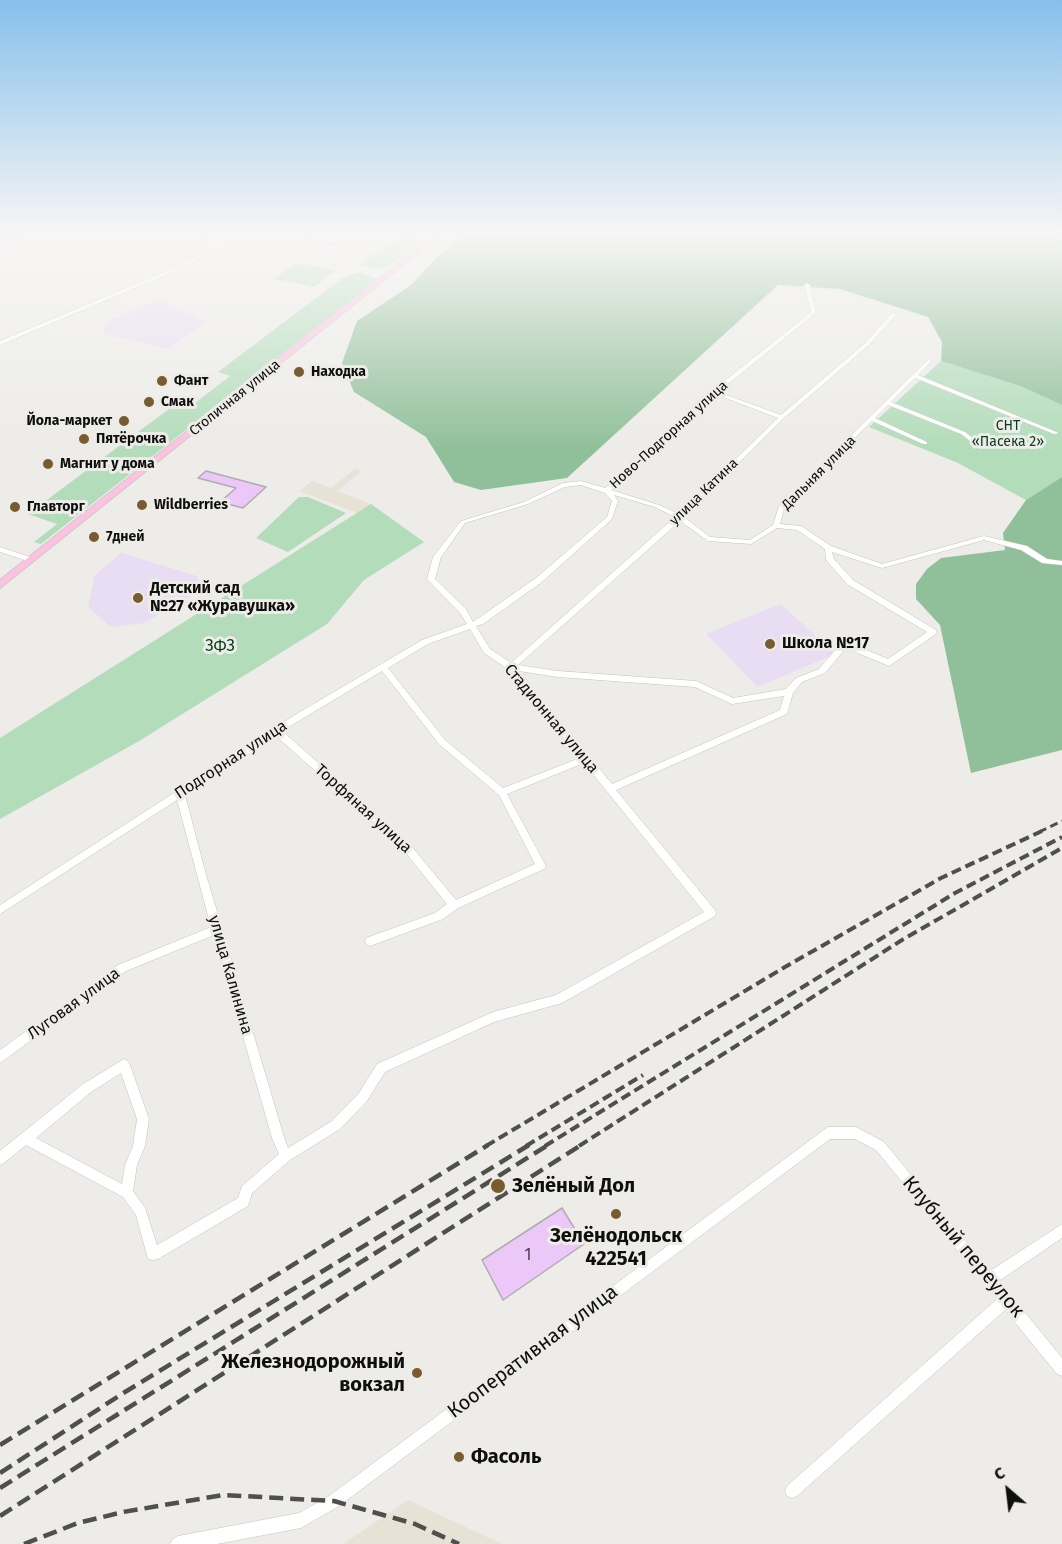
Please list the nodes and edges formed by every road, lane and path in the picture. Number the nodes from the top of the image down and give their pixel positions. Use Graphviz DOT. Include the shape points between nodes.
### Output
graph roads {
  1 [pos="90,305"];
  2 [pos="351,305"];
  3 [pos="812,305"];
  4 [pos="894,314"];
  5 [pos="0,343"];
  6 [pos="929,361"];
  7 [pos="915,376"];
  8 [pos="714,392"];
  9 [pos="889,402"];
  10 [pos="782,417"];
  11 [pos="872,419"];
  12 [pos="1056,433"];
  13 [pos="926,443"];
  14 [pos="980,446"];
  15 [pos="607,490"];
  16 [pos="680,516"];
  17 [pos="463,522"];
  18 [pos="776,526"];
  19 [pos="828,548"];
  20 [pos="0,549"];
  21 [pos="30,560"];
  22 [pos="1062,563"];
  23 [pos="0,585"];
  24 [pos="470,625"];
  25 [pos="383,667"];
  26 [pos="511,667"];
  27 [pos="789,692"];
  28 [pos="276,731"];
  29 [pos="586,759"];
  30 [pos="610,789"];
  31 [pos="502,792"];
  32 [pos="180,794"];
  33 [pos="454,905"];
  34 [pos="0,910"];
  35 [pos="217,928"];
  36 [pos="370,941"];
  37 [pos="0,1057"];
  38 [pos="856,1133"];
  39 [pos="26,1140"];
  40 [pos="286,1156"];
  41 [pos="0,1159"];
  42 [pos="127,1193"];
  43 [pos="1062,1230"];
  44 [pos="990,1279"];
  45 [pos="1007,1299"];
  46 [pos="1062,1369"];
  47 [pos="792,1491"];
  48 [pos="178,1544"];
  1 -- 5 [label="street"];
  2 -- 21 [label="main road, Столичная улица"];
  3 -- 8 [label="street, Ново-Подгорная улица" via="814,312"];
  4 -- 10 [label="street, улица Катина" via="867,344"];
  6 -- 7 [label="street, Дальняя улица"];
  7 -- 9 [label="street, Дальняя улица"];
  7 -- 12 [label="street"];
  8 -- 10 [label="street"];
  8 -- 15 [label="street, Ново-Подгорная улица"];
  9 -- 11 [label="street, Дальняя улица"];
  9 -- 14 [label="street" via="963,433"];
  10 -- 16 [label="street, улица Катина"];
  11 -- 13 [label="street"];
  11 -- 18 [label="street, Дальняя улица" via="781,507"];
  15 -- 16 [label="street, Дальняя улица"];
  15 -- 17 [label="street, Дальняя улица" via="581,483 563,485 526,502"];
  15 -- 24 [label="street, Ново-Подгорная улица" via="615,501 610,518 539,580"];
  16 -- 18 [label="street, Дальняя улица" via="708,540 725,542 752,542"];
  16 -- 26 [label="street, улица Катина"];
  17 -- 24 [label="street, Стадионная улица" via="437,557 431,579 463,611"];
  18 -- 19 [label="street" via="800,528"];
  19 -- 22 [label="street" via="882,566 984,538"];
  19 -- 27 [label="street" via="830,560 850,582 933,632 889,663 845,644 822,671 799,680"];
  20 -- 21 [label="street"];
  21 -- 23 [label="main road, Столичная улица"];
  24 -- 25 [label="street, Подгорная улица" via="425,642"];
  24 -- 26 [label="street, Стадионная улица" via="487,651"];
  25 -- 28 [label="street, Подгорная улица"];
  25 -- 31 [label="street" via="442,742"];
  26 -- 27 [label="street" via="696,684 732,701"];
  26 -- 29 [label="street, Стадионная улица"];
  27 -- 30 [label="street" via="784,712"];
  28 -- 32 [label="street, Подгорная улица"];
  28 -- 33 [label="street, Торфяная улица" via="404,844"];
  29 -- 30 [label="street, Стадионная улица"];
  29 -- 31 [label="street"];
  30 -- 40 [label="street, Стадионная улица" via="711,913 558,999 493,1017 381,1068 363,1096 336,1125"];
  31 -- 33 [label="street" via="541,866"];
  32 -- 34 [label="street, Подгорная улица"];
  32 -- 35 [label="street, улица Калинина"];
  33 -- 36 [label="street" via="439,916"];
  35 -- 37 [label="street, Луговая улица" via="122,968"];
  35 -- 40 [label="street, улица Калинина"];
  38 -- 44 [label="street, Клубный переулок" via="880,1146"];
  38 -- 48 [label="street, Кооперативная улица" via="828,1133 334,1501 301,1520"];
  39 -- 41 [label="street"];
  39 -- 42 [label="street"];
  39 -- 42 [label="street" via="87,1088 124,1065 143,1119"];
  40 -- 42 [label="street" via="246,1190 244,1202 153,1254 141,1212"];
  43 -- 44 [label="street"];
  44 -- 45 [label="street, Клубный переулок"];
  45 -- 46 [label="street, Клубный переулок"];
  45 -- 47 [label="street"];
}
